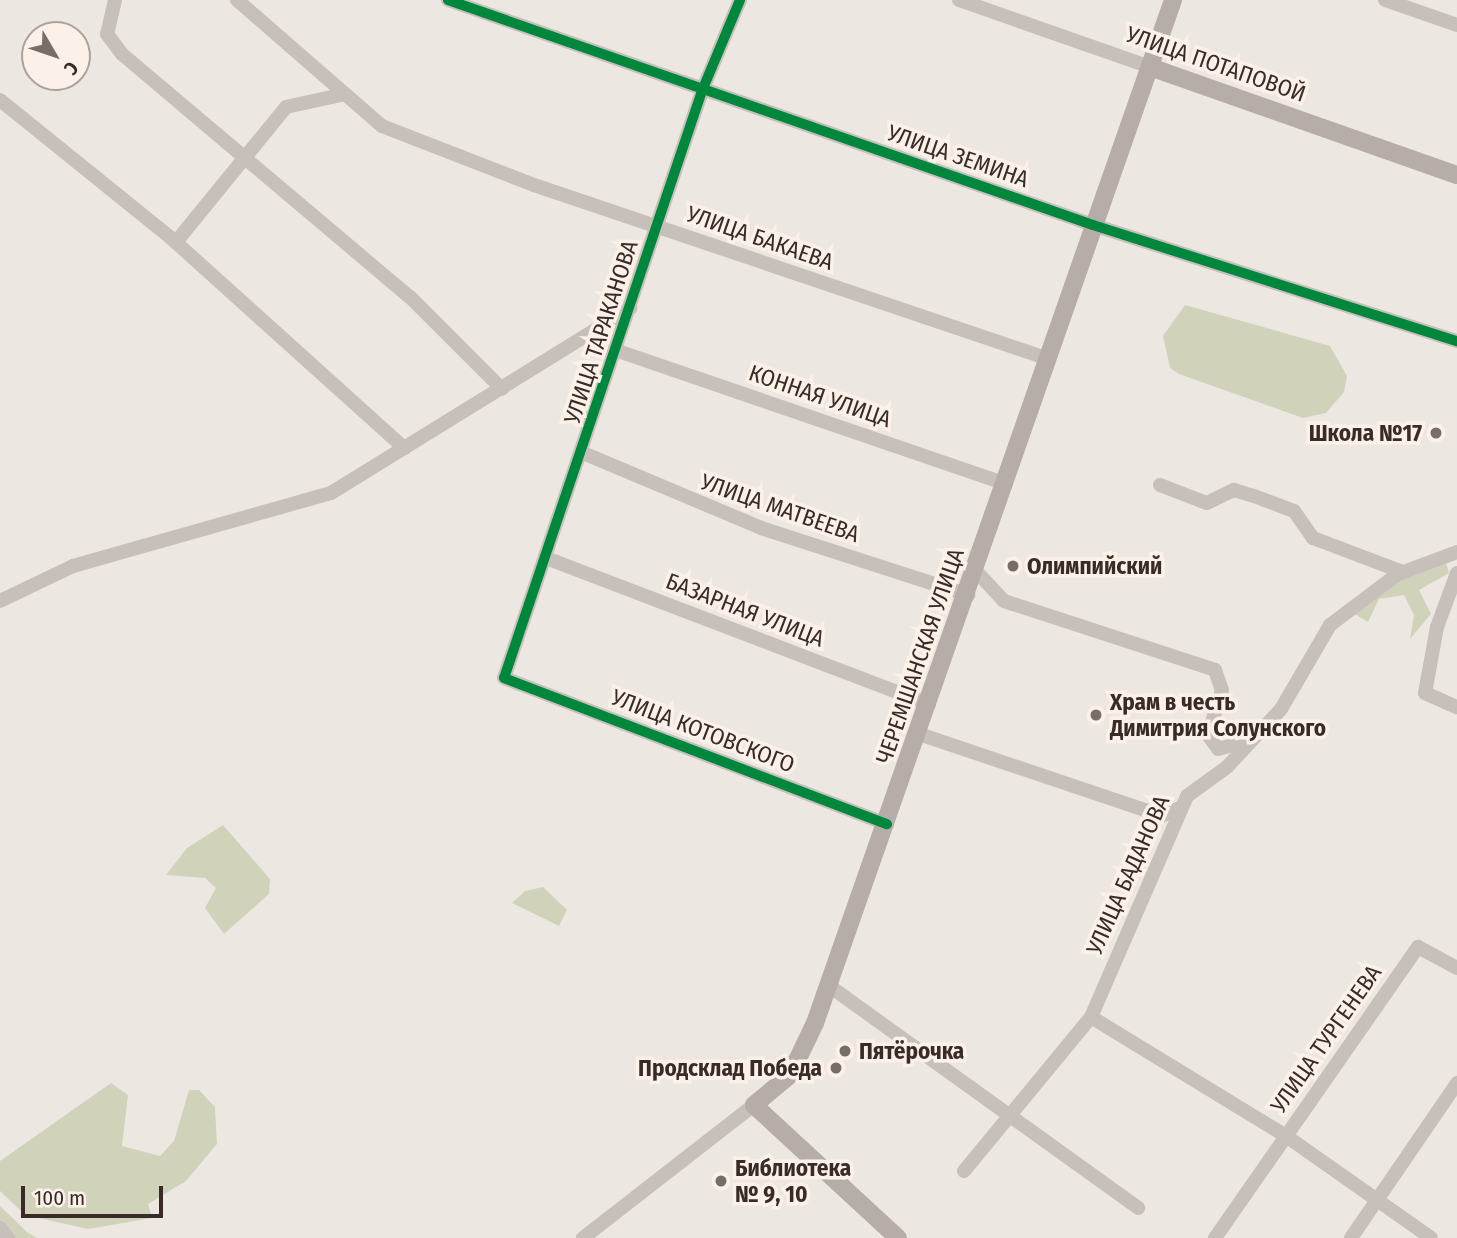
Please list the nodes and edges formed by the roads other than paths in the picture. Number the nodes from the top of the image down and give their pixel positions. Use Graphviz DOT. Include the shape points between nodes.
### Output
graph roads {
  1 [pos="115,0"];
  2 [pos="237,0"];
  3 [pos="449,0"];
  4 [pos="740,0"];
  5 [pos="959,0"];
  6 [pos="1173,0"];
  7 [pos="1385,0"];
  8 [pos="1457,25"];
  9 [pos="1150,67"];
  10 [pos="702,91"];
  11 [pos="345,94"];
  12 [pos="0,100"];
  13 [pos="245,156"];
  14 [pos="1457,174"];
  15 [pos="1093,225"];
  16 [pos="657,227"];
  17 [pos="176,242"];
  18 [pos="631,308"];
  19 [pos="1457,341"];
  20 [pos="618,351"];
  21 [pos="1046,358"];
  22 [pos="502,389"];
  23 [pos="404,447"];
  24 [pos="583,453"];
  25 [pos="1006,484"];
  26 [pos="1160,485"];
  27 [pos="1457,552"];
  28 [pos="546,558"];
  29 [pos="976,571"];
  30 [pos="1403,572"];
  31 [pos="1456,580"];
  32 [pos="968,594"];
  33 [pos="0,601"];
  34 [pos="504,678"];
  35 [pos="929,704"];
  36 [pos="1457,707"];
  37 [pos="919,734"];
  38 [pos="1251,737"];
  39 [pos="1179,808"];
  40 [pos="887,824"];
  41 [pos="1457,968"];
  42 [pos="828,985"];
  43 [pos="1091,1017"];
  44 [pos="1457,1083"];
  45 [pos="754,1105"];
  46 [pos="1008,1118"];
  47 [pos="1286,1136"];
  48 [pos="964,1171"];
  49 [pos="1376,1204"];
  50 [pos="1138,1208"];
  51 [pos="0,1227"];
  52 [pos="8,1238"];
  53 [pos="583,1238"];
  54 [pos="898,1238"];
  55 [pos="1215,1238"];
  56 [pos="1351,1238"];
  57 [pos="1431,1238"];
  1 -- 13 [label="street" via="107,34 122,54"];
  2 -- 11 [label="street"];
  3 -- 10 [label="street, УЛИЦА ЗЕМИНА"];
  4 -- 10 [label="street, УЛИЦА ТАРАКАНОВА"];
  5 -- 9 [label="street, УЛИЦА ПОТАПОВОЙ"];
  6 -- 9 [label="main road, ЧЕРЕМШАНСКАЯ УЛИЦА"];
  7 -- 8 [label="street"];
  9 -- 14 [label="main road, УЛИЦА ПОТАПОВОЙ"];
  9 -- 15 [label="main road, ЧЕРЕМШАНСКАЯ УЛИЦА"];
  10 -- 15 [label="street, УЛИЦА ЗЕМИНА"];
  10 -- 16 [label="street, УЛИЦА ТАРАКАНОВА"];
  11 -- 13 [label="street" via="286,107"];
  11 -- 16 [label="street, УЛИЦА БАКАЕВА" via="382,126"];
  12 -- 17 [label="street"];
  13 -- 17 [label="street"];
  13 -- 22 [label="street" via="410,297"];
  15 -- 19 [label="street, УЛИЦА ЗЕМИНА"];
  15 -- 21 [label="main road, ЧЕРЕМШАНСКАЯ УЛИЦА"];
  16 -- 18 [label="street, УЛИЦА ТАРАКАНОВА"];
  16 -- 21 [label="street, УЛИЦА БАКАЕВА"];
  17 -- 23 [label="street"];
  18 -- 20 [label="street, УЛИЦА ТАРАКАНОВА"];
  18 -- 22 [label="street"];
  20 -- 24 [label="street, УЛИЦА ТАРАКАНОВА"];
  20 -- 25 [label="street, КОННАЯ УЛИЦА"];
  21 -- 25 [label="main road, ЧЕРЕМШАНСКАЯ УЛИЦА"];
  22 -- 23 [label="street"];
  23 -- 33 [label="street" via="331,493 73,566"];
  24 -- 28 [label="street, УЛИЦА ТАРАКАНОВА"];
  24 -- 32 [label="street, УЛИЦА МАТВЕЕВА" via="761,528"];
  25 -- 29 [label="main road, ЧЕРЕМШАНСКАЯ УЛИЦА"];
  26 -- 30 [label="street" via="1207,502 1234,491 1254,496 1294,511 1313,538"];
  27 -- 30 [label="street, УЛИЦА БАДАНОВА"];
  28 -- 34 [label="street, УЛИЦА ТАРАКАНОВА"];
  28 -- 35 [label="street, БАЗАРНАЯ УЛИЦА"];
  29 -- 32 [label="main road, ЧЕРЕМШАНСКАЯ УЛИЦА"];
  29 -- 38 [label="street" via="1004,601 1215,670 1222,690 1208,735 1226,750"];
  30 -- 38 [label="street, УЛИЦА БАДАНОВА" via="1330,625 1281,709"];
  31 -- 36 [label="street" via="1428,664 1425,693"];
  32 -- 35 [label="main road, ЧЕРЕМШАНСКАЯ УЛИЦА"];
  34 -- 40 [label="street, УЛИЦА КОТОВСКОГО"];
  35 -- 37 [label="main road, ЧЕРЕМШАНСКАЯ УЛИЦА"];
  37 -- 39 [label="street" via="1162,816"];
  37 -- 40 [label="main road, ЧЕРЕМШАНСКАЯ УЛИЦА"];
  38 -- 39 [label="street, УЛИЦА БАДАНОВА"];
  39 -- 43 [label="street, УЛИЦА БАДАНОВА"];
  40 -- 42 [label="main road, ЧЕРЕМШАНСКАЯ УЛИЦА"];
  41 -- 47 [label="street, УЛИЦА ТУРГЕНЕВА" via="1418,947"];
  42 -- 45 [label="main road, ЧЕРЕМШАНСКАЯ УЛИЦА" via="797,1064"];
  42 -- 46 [label="street"];
  43 -- 46 [label="street, УЛИЦА БАДАНОВА"];
  43 -- 47 [label="street"];
  44 -- 49 [label="street"];
  45 -- 53 [label="street, ЧЕРЕМШАНСКАЯ УЛИЦА"];
  45 -- 54 [label="main road"];
  46 -- 48 [label="street, УЛИЦА БАДАНОВА"];
  46 -- 50 [label="street"];
  47 -- 49 [label="street, УЛИЦА ТУРГЕНЕВА"];
  47 -- 55 [label="street"];
  49 -- 56 [label="street"];
  49 -- 57 [label="street, УЛИЦА ТУРГЕНЕВА"];
  51 -- 52 [label="street"];
}
